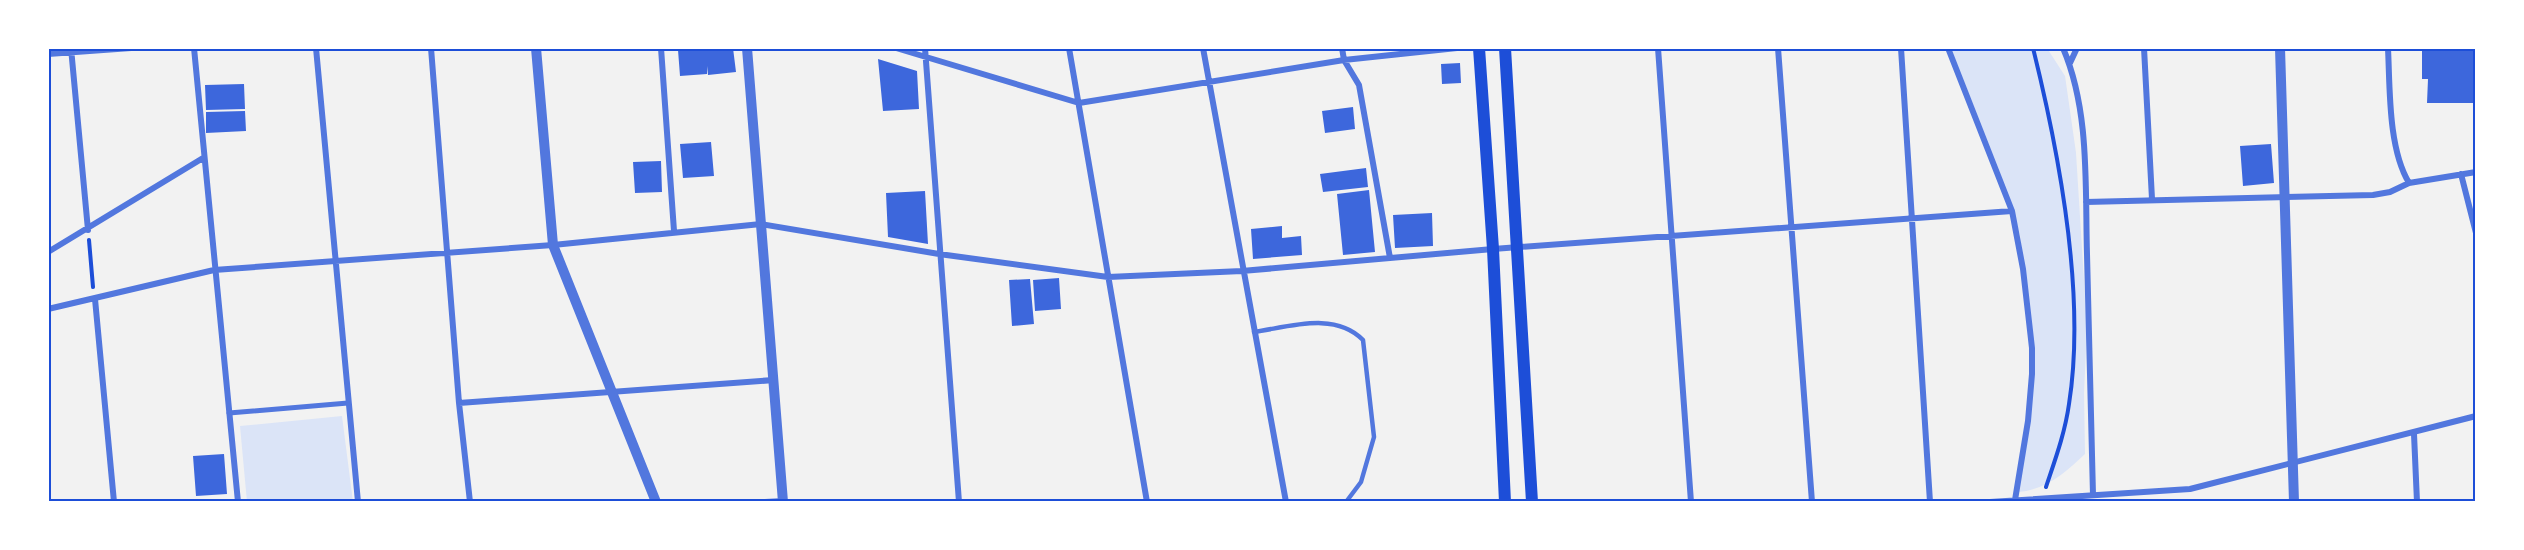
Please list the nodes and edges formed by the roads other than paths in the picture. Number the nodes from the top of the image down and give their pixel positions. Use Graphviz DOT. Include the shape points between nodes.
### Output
graph roads {
  1 [pos="132,48"];
  2 [pos="194,48"];
  3 [pos="316,48"];
  4 [pos="430,48"];
  5 [pos="537,48"];
  6 [pos="661,48"];
  7 [pos="747,48"];
  8 [pos="896,48"];
  9 [pos="925,48"];
  10 [pos="1069,48"];
  11 [pos="1203,48"];
  12 [pos="1342,48"];
  13 [pos="1457,48"];
  14 [pos="1479,48"];
  15 [pos="1505,48"];
  16 [pos="1658,48"];
  17 [pos="1778,48"];
  18 [pos="1901,48"];
  19 [pos="1948,48"];
  20 [pos="2063,48"];
  21 [pos="2077,48"];
  22 [pos="2144,48"];
  23 [pos="2280,48"];
  24 [pos="2388,48"];
  25 [pos="71,50"];
  26 [pos="48,54"];
  27 [pos="926,57"];
  28 [pos="1344,60"];
  29 [pos="2070,63"];
  30 [pos="1209,83"];
  31 [pos="1079,102"];
  32 [pos="203,158"];
  33 [pos="2476,172"];
  34 [pos="2461,174"];
  35 [pos="2409,183"];
  36 [pos="2283,196"];
  37 [pos="2152,199"];
  38 [pos="2086,202"];
  39 [pos="2012,211"];
  40 [pos="1912,218"];
  41 [pos="761,224"];
  42 [pos="1790,227"];
  43 [pos="88,230"];
  44 [pos="674,231"];
  45 [pos="2476,233"];
  46 [pos="1672,236"];
  47 [pos="553,245"];
  48 [pos="1518,248"];
  49 [pos="1493,249"];
  50 [pos="48,252"];
  51 [pos="446,253"];
  52 [pos="939,254"];
  53 [pos="1390,258"];
  54 [pos="336,262"];
  55 [pos="214,270"];
  56 [pos="1242,271"];
  57 [pos="1107,277"];
  58 [pos="95,299"];
  59 [pos="48,309"];
  60 [pos="1254,332"];
  61 [pos="774,380"];
  62 [pos="612,393"];
  63 [pos="348,403"];
  64 [pos="459,403"];
  65 [pos="229,412"];
  66 [pos="2476,417"];
  67 [pos="2414,434"];
  68 [pos="2292,462"];
  69 [pos="2170,492"];
  70 [pos="2093,495"];
  71 [pos="2015,500"];
  72 [pos="114,502"];
  73 [pos="238,502"];
  74 [pos="358,502"];
  75 [pos="470,502"];
  76 [pos="656,502"];
  77 [pos="765,502"];
  78 [pos="785,502"];
  79 [pos="959,502"];
  80 [pos="1147,502"];
  81 [pos="1286,502"];
  82 [pos="1346,502"];
  83 [pos="1505,502"];
  84 [pos="1532,502"];
  85 [pos="1691,502"];
  86 [pos="1812,502"];
  87 [pos="1930,502"];
  88 [pos="1990,502"];
  89 [pos="2172,502"];
  90 [pos="2294,502"];
  91 [pos="2417,502"];
  1 -- 25 [label="street"];
  2 -- 32 [label="street"];
  3 -- 54 [label="street"];
  4 -- 51 [label="street"];
  5 -- 47 [label="street"];
  6 -- 44 [label="street"];
  7 -- 41 [label="street"];
  8 -- 27 [label="street"];
  9 -- 27 [label="street"];
  10 -- 31 [label="street"];
  11 -- 30 [label="street"];
  12 -- 28 [label="street"];
  13 -- 28 [label="street"];
  14 -- 49 [label="main road"];
  15 -- 48 [label="main road"];
  16 -- 46 [label="street"];
  17 -- 42 [label="street"];
  18 -- 40 [label="street"];
  19 -- 39 [label="street"];
  20 -- 29 [label="street"];
  21 -- 29 [label="street"];
  22 -- 37 [label="street"];
  23 -- 36 [label="street"];
  24 -- 35 [label="street" via="2397,150"];
  25 -- 26 [label="street"];
  25 -- 43 [label="street"];
  27 -- 31 [label="street"];
  27 -- 52 [label="street"];
  28 -- 30 [label="street"];
  28 -- 53 [label="street" via="1359,85"];
  29 -- 38 [label="street" via="2080,107"];
  30 -- 31 [label="street"];
  30 -- 56 [label="street"];
  31 -- 57 [label="street"];
  32 -- 43 [label="street"];
  32 -- 55 [label="street"];
  33 -- 34 [label="street"];
  34 -- 35 [label="street"];
  34 -- 45 [label="street"];
  35 -- 36 [label="street" via="2373,195"];
  36 -- 37 [label="street"];
  36 -- 68 [label="street"];
  37 -- 38 [label="street"];
  38 -- 70 [label="street"];
  39 -- 40 [label="street"];
  39 -- 71 [label="street" via="2032,348 2028,421"];
  40 -- 42 [label="street"];
  40 -- 87 [label="street"];
  41 -- 44 [label="street"];
  41 -- 52 [label="street"];
  41 -- 61 [label="street"];
  42 -- 46 [label="street"];
  42 -- 86 [label="street"];
  43 -- 50 [label="street"];
  44 -- 47 [label="street"];
  46 -- 48 [label="street"];
  46 -- 85 [label="street"];
  47 -- 51 [label="street"];
  47 -- 62 [label="street"];
  48 -- 49 [label="street"];
  48 -- 84 [label="main road"];
  49 -- 53 [label="street"];
  49 -- 83 [label="main road"];
  51 -- 54 [label="street"];
  51 -- 64 [label="street"];
  52 -- 57 [label="street"];
  52 -- 79 [label="street"];
  53 -- 56 [label="street"];
  54 -- 55 [label="street"];
  54 -- 63 [label="street"];
  55 -- 58 [label="street"];
  55 -- 65 [label="street"];
  56 -- 57 [label="street"];
  56 -- 60 [label="street"];
  57 -- 80 [label="street"];
  58 -- 59 [label="street"];
  58 -- 72 [label="street"];
  60 -- 81 [label="street"];
  60 -- 82 [label="lane" via="1319,321 1354,330 1364,340 1374,437 1361,482"];
  61 -- 62 [label="street"];
  61 -- 78 [label="street"];
  62 -- 64 [label="street"];
  62 -- 76 [label="street"];
  63 -- 65 [label="street"];
  63 -- 74 [label="street"];
  64 -- 75 [label="street"];
  65 -- 73 [label="street"];
  66 -- 67 [label="street"];
  67 -- 68 [label="street"];
  67 -- 91 [label="street"];
  68 -- 69 [label="street"];
  68 -- 90 [label="street"];
  69 -- 70 [label="street"];
  69 -- 89 [label="street"];
  70 -- 71 [label="street"];
  71 -- 88 [label="street"];
  77 -- 78 [label="street"];
}
